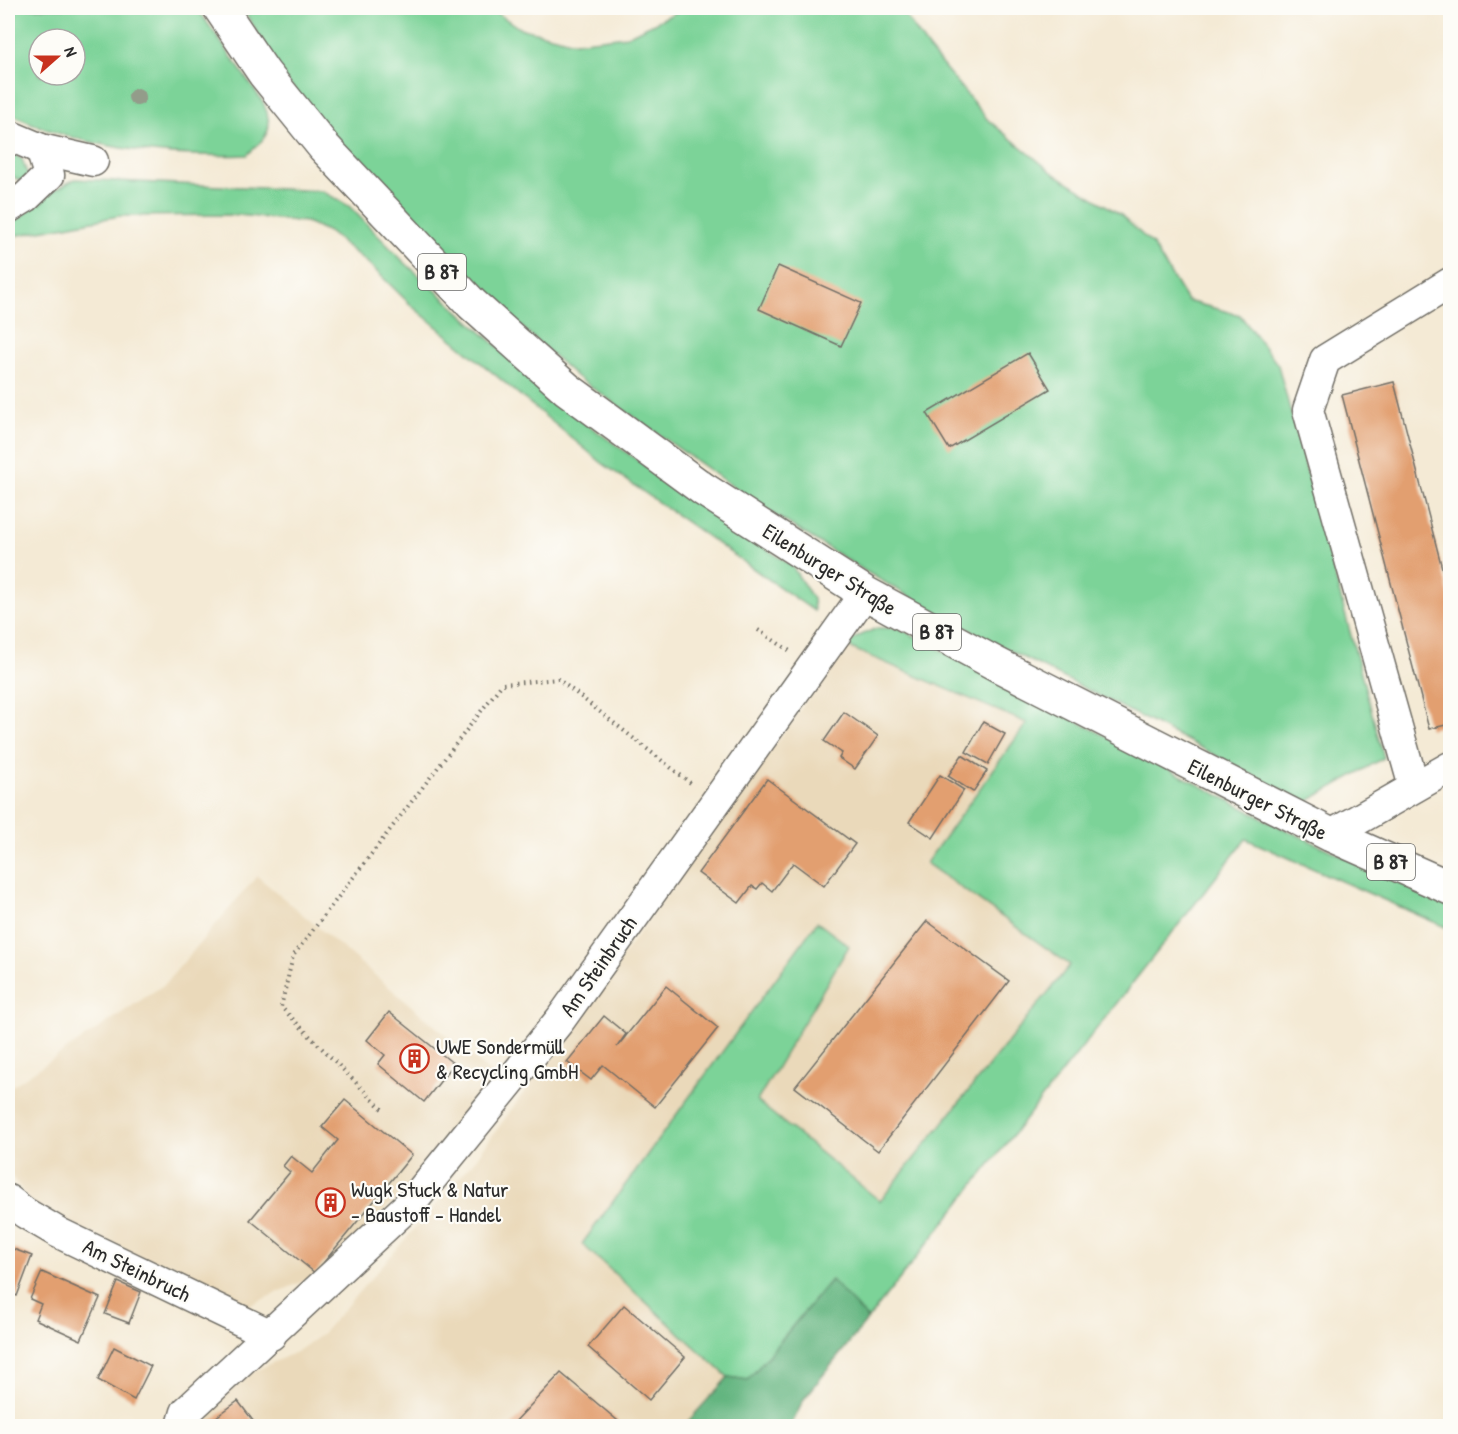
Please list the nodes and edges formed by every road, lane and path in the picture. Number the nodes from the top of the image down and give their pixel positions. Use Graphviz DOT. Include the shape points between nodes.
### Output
graph roads {
  1 [pos="220,8"];
  2 [pos="8,135"];
  3 [pos="41,149"];
  4 [pos="93,161"];
  5 [pos="8,208"];
  6 [pos="1450,284"];
  7 [pos="865,593"];
  8 [pos="758,630"];
  9 [pos="813,666"];
  10 [pos="1450,767"];
  11 [pos="1414,787"];
  12 [pos="715,802"];
  13 [pos="1331,835"];
  14 [pos="1450,888"];
  15 [pos="382,1110"];
  16 [pos="8,1200"];
  17 [pos="271,1335"];
  18 [pos="182,1426"];
  1 -- 7 [label="main road, Eilenburger Straße / B 87" via="264,73 324,147 472,304 567,389 703,489"];
  2 -- 3 [label="street"];
  3 -- 4 [label="street"];
  3 -- 5 [label="street" via="49,175"];
  6 -- 11 [label="street" via="1325,360 1308,410"];
  7 -- 9 [label="street, Am Steinbruch"];
  7 -- 13 [label="main road, Eilenburger Straße / B 87" via="1097,717"];
  8 -- 9 [label="path"];
  9 -- 12 [label="street, Am Steinbruch"];
  10 -- 11 [label="street"];
  11 -- 13 [label="street"];
  12 -- 15 [label="path" via="558,679 502,684 293,956 281,1007"];
  12 -- 17 [label="street, Am Steinbruch" via="560,1020 413,1201"];
  13 -- 14 [label="main road, Eilenburger Straße / B 87"];
  16 -- 17 [label="street, Am Steinbruch" via="59,1233"];
  17 -- 18 [label="street, Am Steinbruch" via="186,1412"];
}
